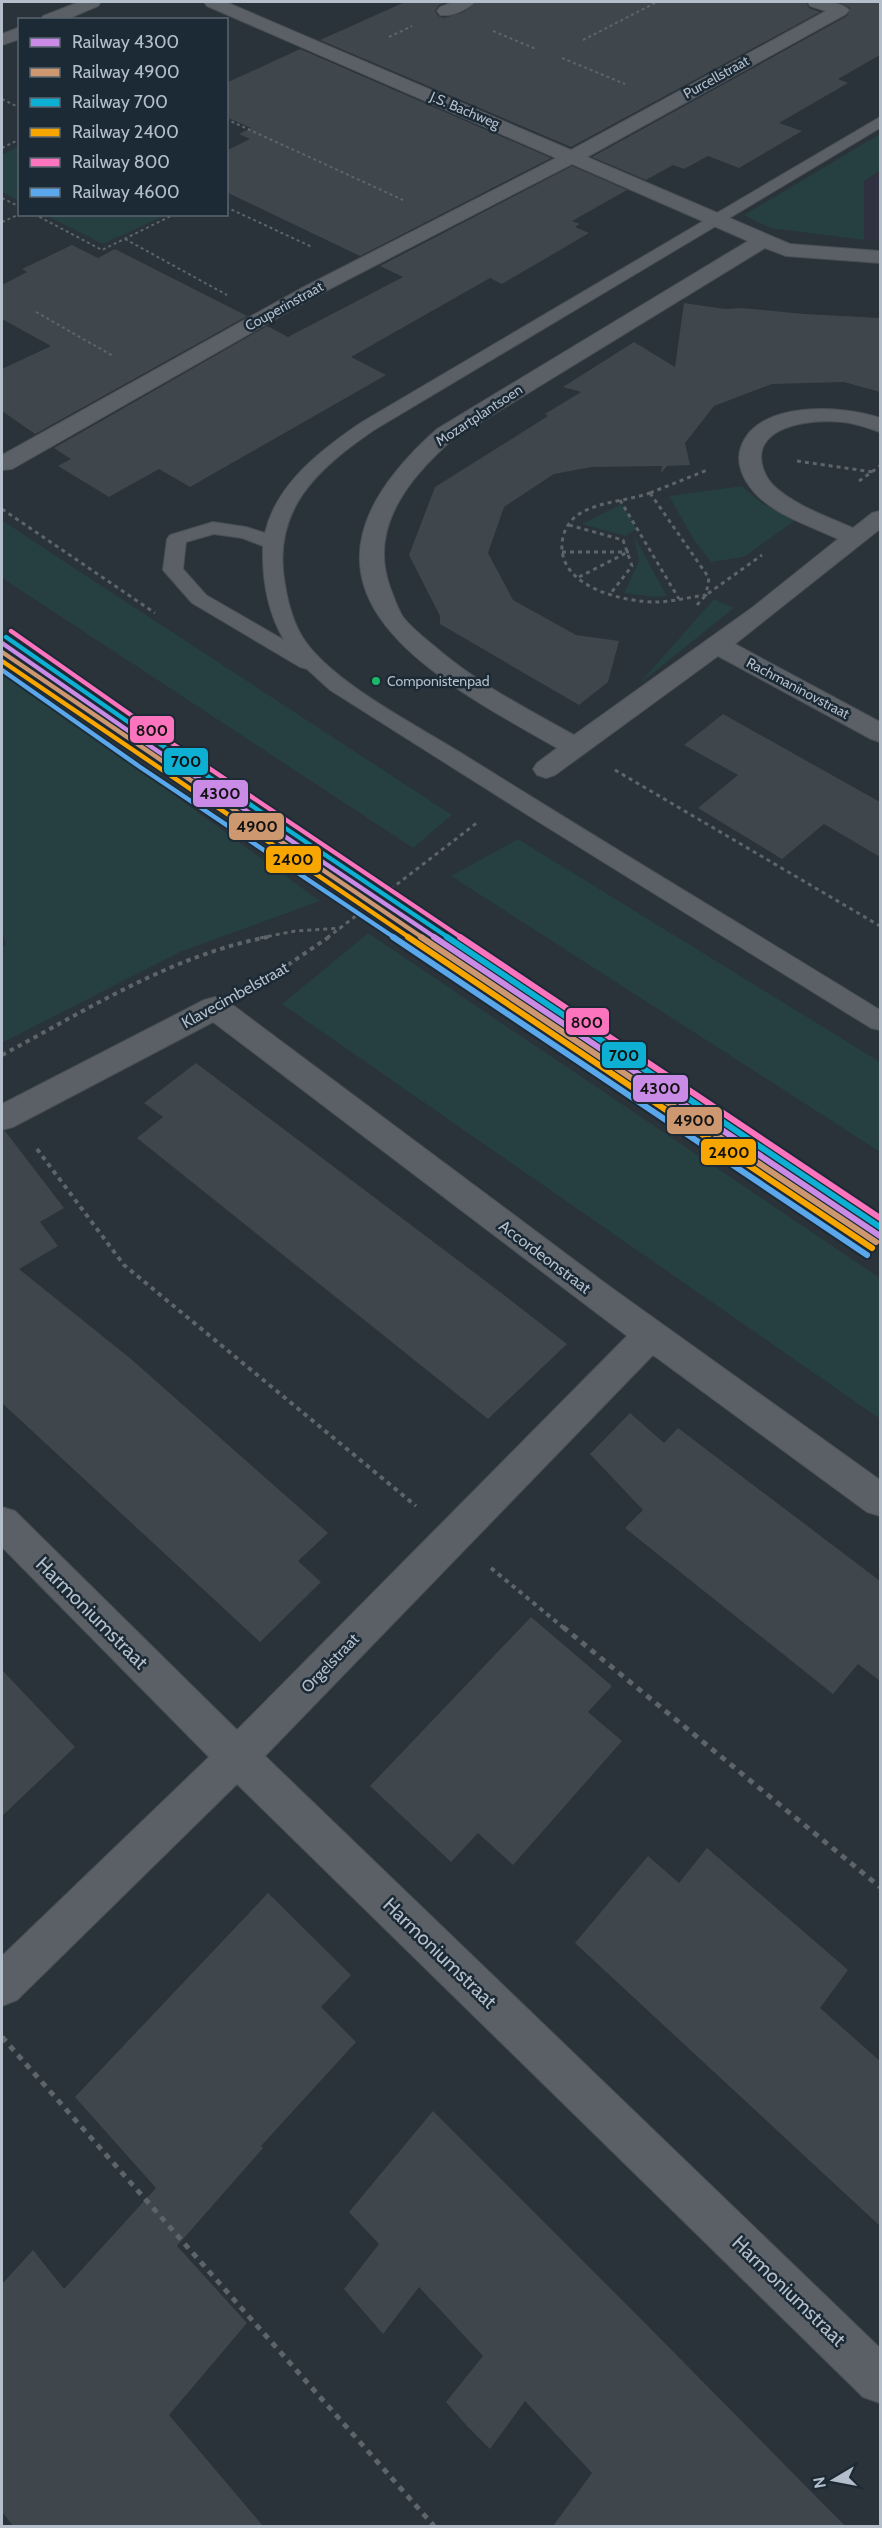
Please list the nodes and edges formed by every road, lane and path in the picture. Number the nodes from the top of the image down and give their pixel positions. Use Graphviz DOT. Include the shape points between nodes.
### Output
graph roads {
  1 [pos="92,2"];
  2 [pos="213,2"];
  3 [pos="466,2"];
  4 [pos="657,2"];
  5 [pos="816,2"];
  6 [pos="446,11"];
  7 [pos="54,18"];
  8 [pos="18,33"];
  9 [pos="2,39"];
  10 [pos="583,40"];
  11 [pos="344,58"];
  12 [pos="562,58"];
  13 [pos="2,99"];
  14 [pos="670,103"];
  15 [pos="18,107"];
  16 [pos="228,120"];
  17 [pos="880,122"];
  18 [pos="18,140"];
  19 [pos="2,147"];
  20 [pos="572,157"];
  21 [pos="2,198"];
  22 [pos="18,206"];
  23 [pos="228,208"];
  24 [pos="18,215"];
  25 [pos="38,216"];
  26 [pos="171,216"];
  27 [pos="717,219"];
  28 [pos="448,220"];
  29 [pos="2,222"];
  30 [pos="125,239"];
  31 [pos="764,240"];
  32 [pos="880,257"];
  33 [pos="356,268"];
  34 [pos="36,312"];
  35 [pos="266,316"];
  36 [pos="152,379"];
  37 [pos="880,425"];
  38 [pos="749,458"];
  39 [pos="2,462"];
  40 [pos="873,472"];
  41 [pos="650,493"];
  42 [pos="620,500"];
  43 [pos="880,518"];
  44 [pos="569,525"];
  45 [pos="854,538"];
  46 [pos="274,543"];
  47 [pos="562,552"];
  48 [pos="629,552"];
  49 [pos="578,578"];
  50 [pos="611,593"];
  51 [pos="679,599"];
  52 [pos="716,644"];
  53 [pos="319,669"];
  54 [pos="880,733"];
  55 [pos="575,747"];
  56 [pos="546,769"];
  57 [pos="479,822"];
  58 [pos="880,926"];
  59 [pos="342,928"];
  60 [pos="214,1008"];
  61 [pos="880,1021"];
  62 [pos="2,1055"];
  63 [pos="2,1118"];
  64 [pos="651,1334"];
  65 [pos="880,1500"];
  66 [pos="2,1523"];
  67 [pos="237,1757"];
  68 [pos="2,1985"];
  69 [pos="2,2037"];
  70 [pos="880,2380"];
  71 [pos="434,2526"];
  1 -- 7 [label="street"];
  2 -- 11 [label="street, J.S. Bachweg"];
  3 -- 6 [label="street"];
  4 -- 10 [label="path"];
  5 -- 14 [label="street, Purcellstraat" via="840,10"];
  6 -- 11 [label="path"];
  8 -- 9 [label="street"];
  11 -- 20 [label="street, J.S. Bachweg"];
  12 -- 14 [label="path"];
  13 -- 15 [label="path"];
  14 -- 20 [label="street, Purcellstraat"];
  16 -- 28 [label="path"];
  17 -- 27 [label="lane"];
  18 -- 19 [label="path"];
  20 -- 27 [label="street, J.S. Bachweg"];
  20 -- 28 [label="street, Couperinstraat"];
  21 -- 22 [label="path"];
  23 -- 33 [label="path"];
  24 -- 29 [label="path"];
  25 -- 30 [label="path" via="102,250"];
  26 -- 30 [label="path"];
  27 -- 31 [label="street, J.S. Bachweg"];
  27 -- 46 [label="lane" via="333,450 299,484 279,518"];
  28 -- 33 [label="street, Couperinstraat"];
  30 -- 35 [label="path"];
  31 -- 32 [label="street, J.S. Bachweg" via="786,250"];
  31 -- 55 [label="street, Mozartplantsoen" via="445,434 418,456 379,513 370,551 373,580 393,621 461,680"];
  33 -- 35 [label="street, Couperinstraat"];
  34 -- 36 [label="path"];
  35 -- 36 [label="street, Couperinstraat"];
  36 -- 39 [label="street, Couperinstraat"];
  37 -- 38 [label="street" via="837,415 810,415 784,421 763,431 750,445"];
  38 -- 40 [label="path"];
  38 -- 41 [label="path"];
  38 -- 45 [label="street" via="753,474 764,490 781,503"];
  41 -- 42 [label="path"];
  41 -- 51 [label="path" via="708,578 706,595"];
  42 -- 44 [label="path" via="587,511"];
  42 -- 51 [label="path"];
  43 -- 45 [label="street"];
  44 -- 47 [label="path" via="562,539"];
  44 -- 48 [label="path" via="623,540"];
  45 -- 52 [label="street"];
  46 -- 53 [label="lane" via="273,577 280,609 293,638"];
  46 -- 53 [label="lane" via="246,533 213,528 177,539 173,570 199,599"];
  47 -- 48 [label="path"];
  47 -- 49 [label="path" via="565,564"];
  48 -- 49 [label="path"];
  48 -- 50 [label="path" via="632,566"];
  49 -- 50 [label="path"];
  50 -- 51 [label="path" via="653,602"];
  52 -- 54 [label="street, Rachmaninovstraat"];
  52 -- 55 [label="street"];
  53 -- 61 [label="lane" via="376,711"];
  55 -- 56 [label="street"];
  55 -- 58 [label="path"];
  57 -- 59 [label="path, Klavecimbelstraat"];
  59 -- 60 [label="path, Klavecimbelstraat" via="267,981"];
  59 -- 62 [label="path" via="265,936 206,952"];
  60 -- 63 [label="street, Klavecimbelstraat"];
  60 -- 64 [label="street, Accordeonstraat"];
  64 -- 65 [label="street, Accordeonstraat"];
  64 -- 67 [label="street, Orgelstraat"];
  66 -- 67 [label="street, Harmoniumstraat"];
  67 -- 68 [label="street, Orgelstraat"];
  67 -- 70 [label="street, Harmoniumstraat"];
  69 -- 71 [label="path"];
}
